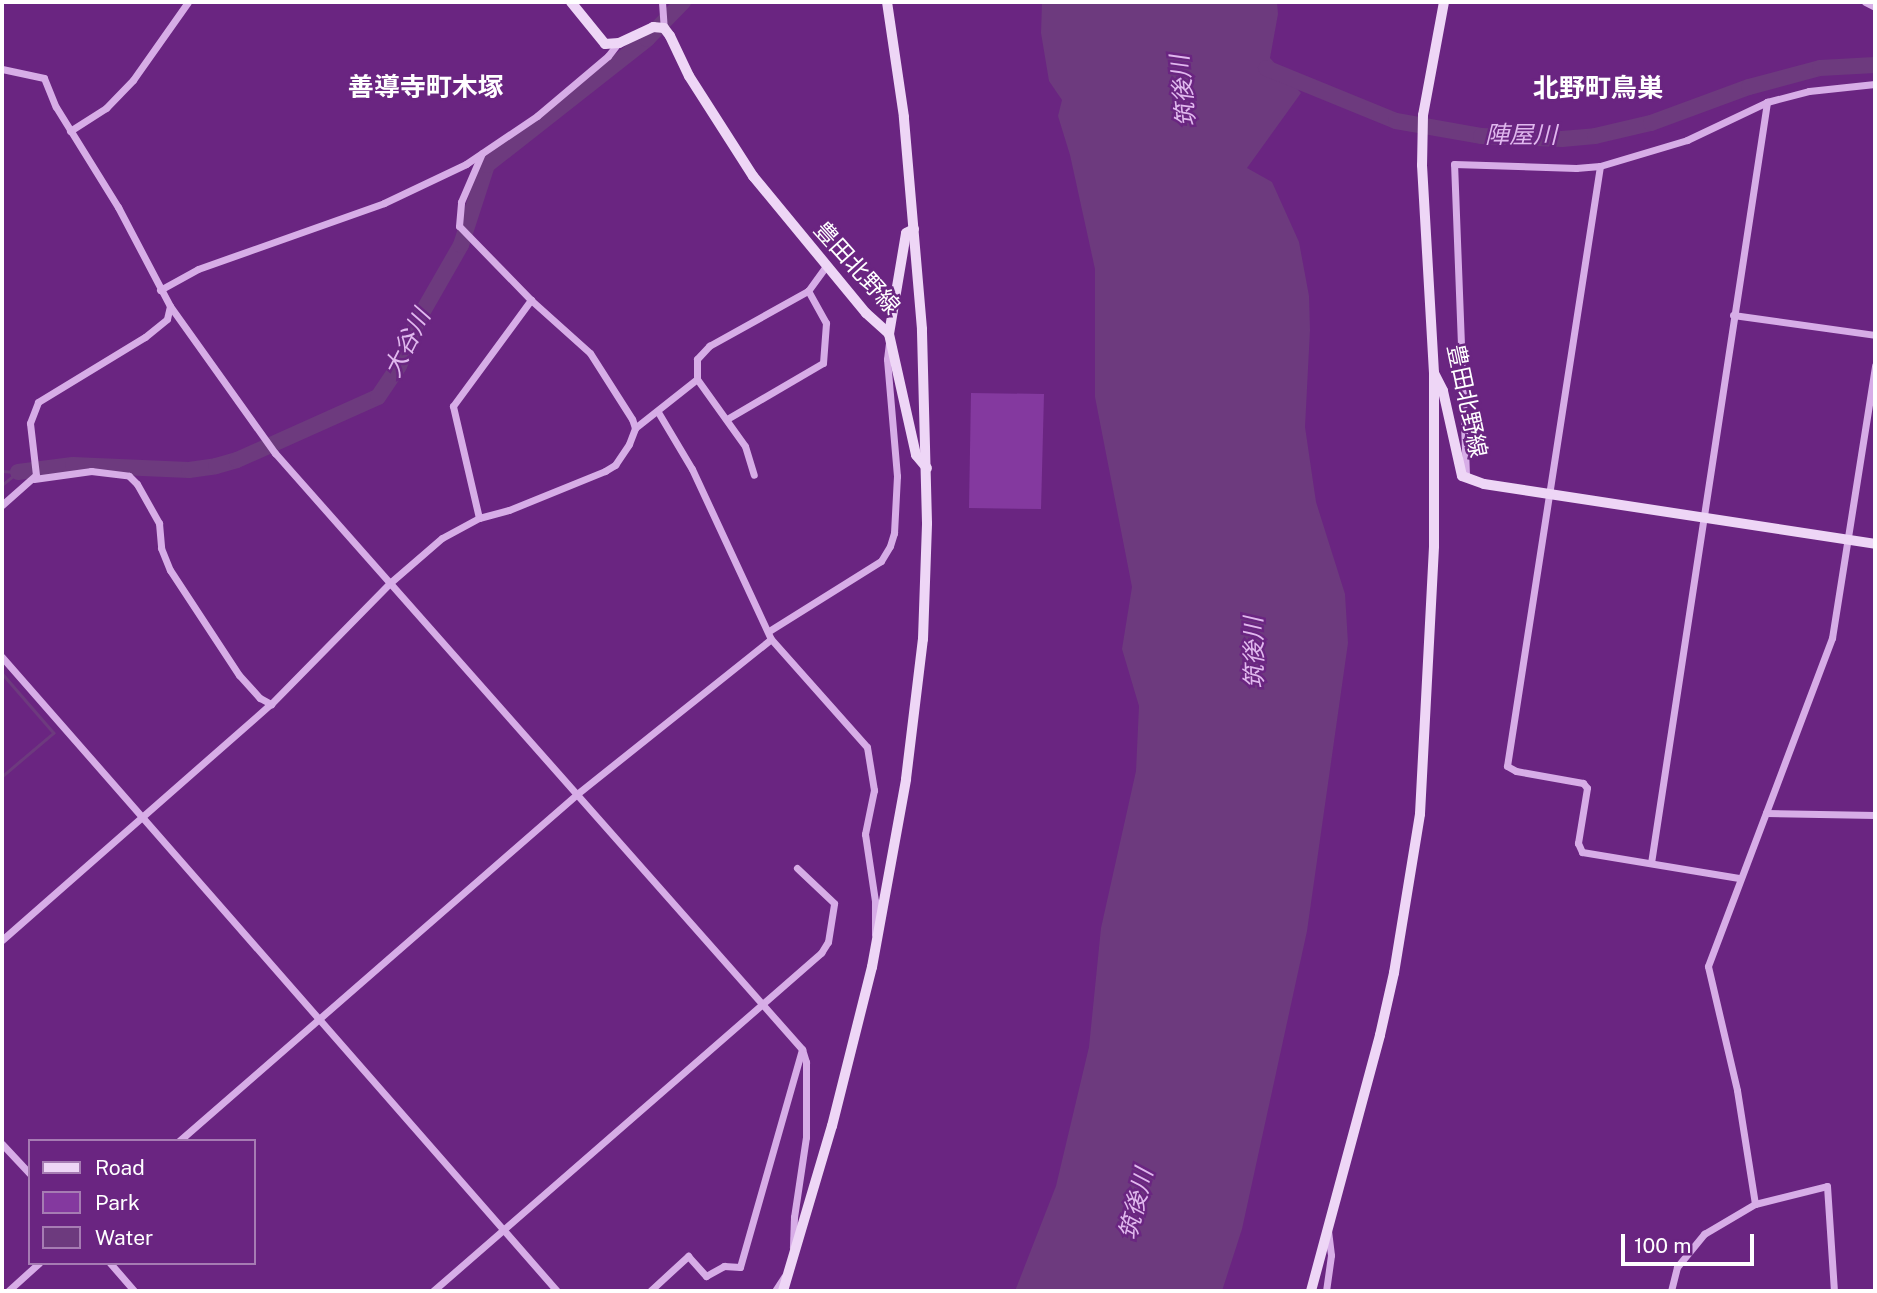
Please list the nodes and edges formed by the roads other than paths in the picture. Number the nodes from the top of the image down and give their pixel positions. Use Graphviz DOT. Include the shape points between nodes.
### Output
graph roads {
  1 [pos="188,2"];
  2 [pos="570,2"];
  3 [pos="662,2"];
  4 [pos="887,2"];
  5 [pos="1444,2"];
  6 [pos="1865,2"];
  7 [pos="1875,7"];
  8 [pos="664,28"];
  9 [pos="619,43"];
  10 [pos="2,69"];
  11 [pos="1875,84"];
  12 [pos="1768,102"];
  13 [pos="70,131"];
  14 [pos="482,153"];
  15 [pos="1601,166"];
  16 [pos="914,229"];
  17 [pos="826,266"];
  18 [pos="160,290"];
  19 [pos="808,291"];
  20 [pos="531,300"];
  21 [pos="170,306"];
  22 [pos="1733,315"];
  23 [pos="890,334"];
  24 [pos="1875,335"];
  25 [pos="1875,365"];
  26 [pos="1434,373"];
  27 [pos="697,379"];
  28 [pos="658,412"];
  29 [pos="727,419"];
  30 [pos="635,428"];
  31 [pos="927,468"];
  32 [pos="754,475"];
  33 [pos="34,479"];
  34 [pos="1466,479"];
  35 [pos="1548,494"];
  36 [pos="2,505"];
  37 [pos="1703,517"];
  38 [pos="479,518"];
  39 [pos="1848,540"];
  40 [pos="1875,544"];
  41 [pos="391,582"];
  42 [pos="770,635"];
  43 [pos="2,657"];
  44 [pos="271,704"];
  45 [pos="577,794"];
  46 [pos="1766,813"];
  47 [pos="142,815"];
  48 [pos="1875,815"];
  49 [pos="1651,863"];
  50 [pos="797,868"];
  51 [pos="1739,878"];
  52 [pos="2,940"];
  53 [pos="876,942"];
  54 [pos="762,1003"];
  55 [pos="319,1018"];
  56 [pos="802,1049"];
  57 [pos="181,1139"];
  58 [pos="2,1144"];
  59 [pos="28,1172"];
  60 [pos="1755,1204"];
  61 [pos="1327,1228"];
  62 [pos="504,1229"];
  63 [pos="792,1260"];
  64 [pos="37,1265"];
  65 [pos="112,1265"];
  66 [pos="8,1291"];
  67 [pos="134,1291"];
  68 [pos="433,1291"];
  69 [pos="557,1291"];
  70 [pos="650,1291"];
  71 [pos="775,1291"];
  72 [pos="783,1291"];
  73 [pos="1311,1291"];
  74 [pos="1326,1291"];
  75 [pos="1671,1291"];
  76 [pos="1835,1291"];
  1 -- 13 [label="street" via="133,80 106,108"];
  2 -- 9 [label="main road" via="606,44"];
  3 -- 8 [label="street"];
  4 -- 16 [label="main road, 豊田北野線"];
  5 -- 26 [label="main road, 豊田北野線" via="1421,141"];
  6 -- 7 [label="street"];
  8 -- 9 [label="main road" via="645,29"];
  8 -- 17 [label="main road, 豊田北野線" via="753,176"];
  9 -- 14 [label="street" via="537,116"];
  10 -- 13 [label="street" via="44,78"];
  11 -- 12 [label="street" via="1809,91"];
  12 -- 15 [label="street" via="1688,140"];
  12 -- 22 [label="street"];
  13 -- 18 [label="street" via="118,207"];
  14 -- 18 [label="street" via="384,203 219,261"];
  14 -- 20 [label="street" via="461,202 459,226"];
  15 -- 34 [label="street" via="1454,164"];
  15 -- 35 [label="street"];
  16 -- 23 [label="main road" via="906,233"];
  16 -- 31 [label="main road, 豊田北野線"];
  17 -- 19 [label="street"];
  17 -- 23 [label="main road, 豊田北野線"];
  18 -- 21 [label="street"];
  19 -- 27 [label="street" via="709,346 697,359"];
  19 -- 29 [label="street" via="826,323 823,363"];
  20 -- 30 [label="street" via="590,353"];
  20 -- 38 [label="street" via="453,406"];
  21 -- 33 [label="street" via="167,318 145,337 38,402 30,423 38,467"];
  21 -- 41 [label="street" via="275,453"];
  22 -- 24 [label="street"];
  22 -- 37 [label="street"];
  23 -- 31 [label="main road, 豊田北野線" via="916,455"];
  23 -- 42 [label="street" via="887,359 897,476 890,545 881,561"];
  25 -- 39 [label="street"];
  26 -- 34 [label="main road, 豊田北野線"];
  26 -- 61 [label="main road" via="1434,546 1420,814 1386,1010"];
  27 -- 28 [label="street"];
  27 -- 29 [label="street"];
  28 -- 30 [label="street"];
  28 -- 42 [label="street" via="692,469"];
  29 -- 32 [label="street" via="746,446"];
  30 -- 38 [label="street" via="615,465 606,471"];
  31 -- 53 [label="main road" via="923,639 906,779"];
  33 -- 36 [label="street"];
  33 -- 44 [label="street" via="91,471 129,476 159,523 161,548 170,570 239,675"];
  34 -- 35 [label="main road, 豊田北野線"];
  35 -- 37 [label="main road, 豊田北野線"];
  35 -- 49 [label="street" via="1507,766 1583,783 1587,788 1578,843 1582,852"];
  37 -- 39 [label="main road, 豊田北野線"];
  37 -- 49 [label="street"];
  38 -- 41 [label="street" via="442,538"];
  39 -- 40 [label="main road, 豊田北野線"];
  39 -- 46 [label="street" via="1832,638"];
  41 -- 44 [label="street"];
  41 -- 45 [label="street"];
  42 -- 45 [label="street"];
  42 -- 53 [label="street" via="867,747 874,790 865,835"];
  43 -- 47 [label="street"];
  44 -- 47 [label="street"];
  45 -- 54 [label="street"];
  45 -- 55 [label="street"];
  46 -- 48 [label="street"];
  46 -- 51 [label="street"];
  47 -- 52 [label="street"];
  47 -- 55 [label="street"];
  49 -- 51 [label="street"];
  50 -- 54 [label="street" via="834,903 828,942"];
  51 -- 60 [label="street" via="1708,966 1737,1090"];
  53 -- 63 [label="main road" via="832,1126"];
  54 -- 56 [label="street"];
  54 -- 62 [label="street"];
  55 -- 57 [label="street"];
  55 -- 62 [label="street"];
  56 -- 63 [label="street" via="806,1137"];
  56 -- 70 [label="street" via="740,1267 724,1266 706,1276 688,1256"];
  58 -- 59 [label="street"];
  60 -- 75 [label="street" via="1704,1234 1677,1267"];
  60 -- 76 [label="street" via="1827,1186"];
  61 -- 73 [label="main road"];
  61 -- 74 [label="street" via="1331,1255"];
  62 -- 68 [label="street"];
  62 -- 69 [label="street"];
  63 -- 71 [label="street"];
  63 -- 72 [label="main road"];
  64 -- 66 [label="street"];
  65 -- 67 [label="street"];
}
